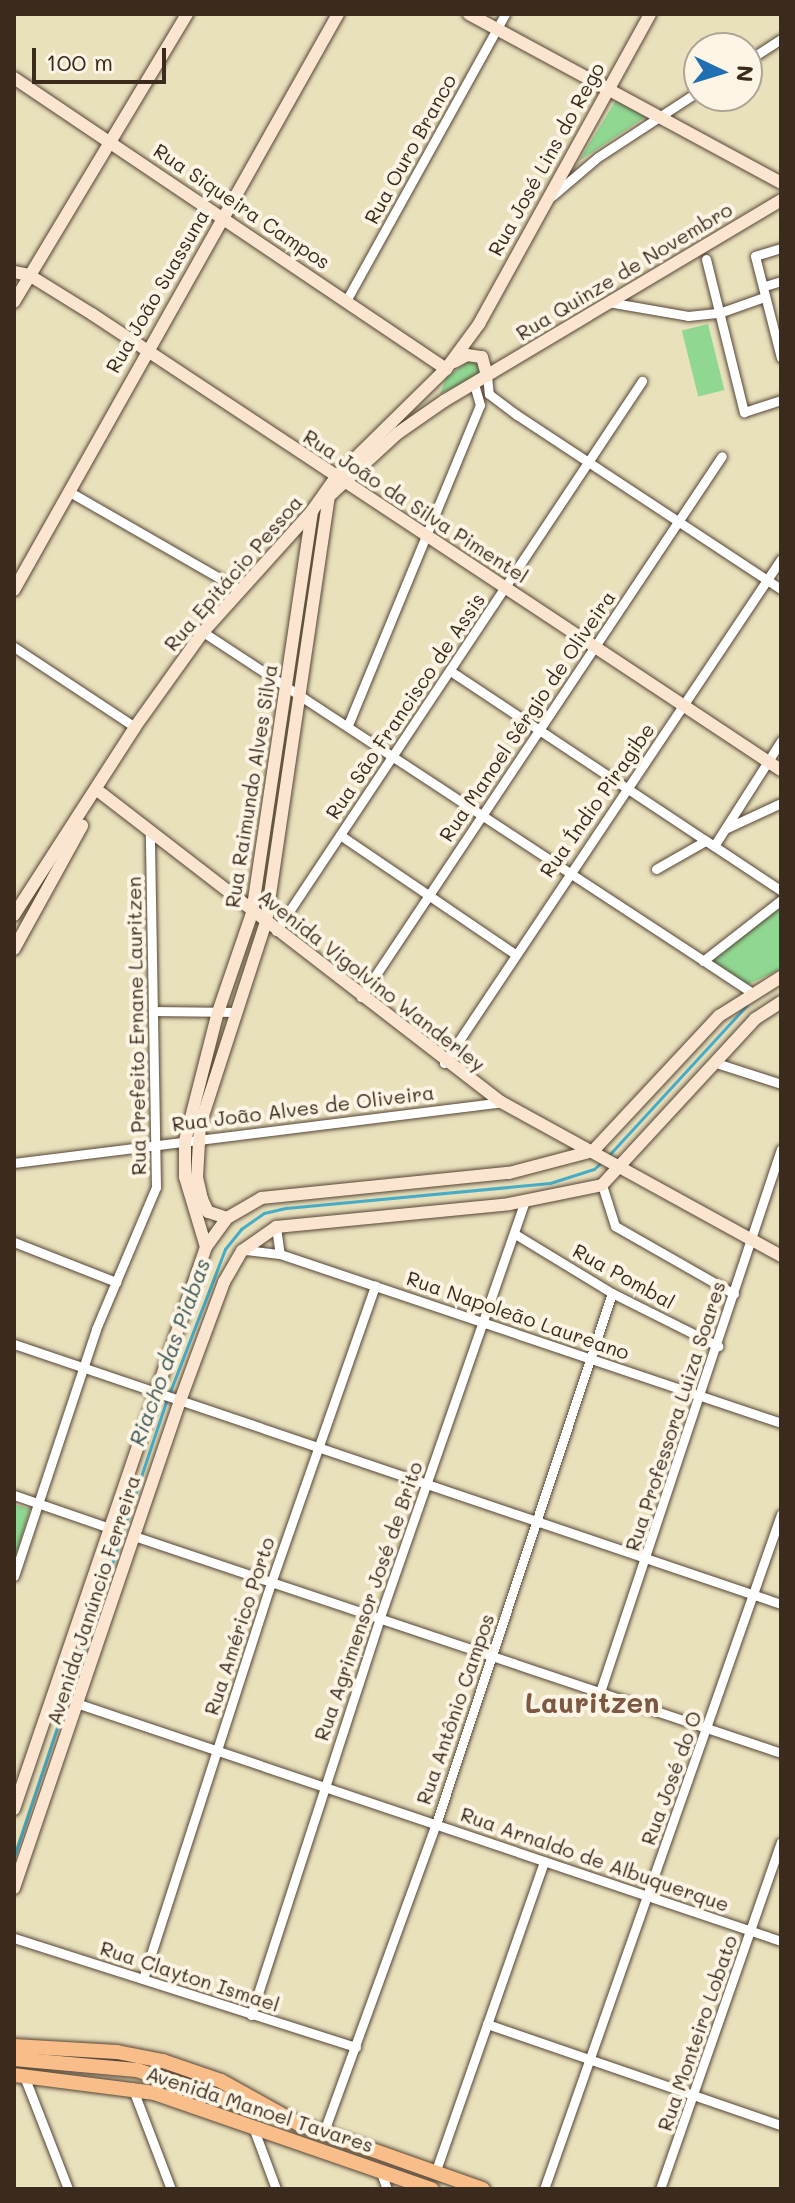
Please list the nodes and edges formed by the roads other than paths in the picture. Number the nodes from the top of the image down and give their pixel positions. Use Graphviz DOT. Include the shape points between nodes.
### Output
graph roads {
  1 [pos="187,14"];
  2 [pos="338,14"];
  3 [pos="469,14"];
  4 [pos="505,14"];
  5 [pos="650,14"];
  6 [pos="496,29"];
  7 [pos="781,39"];
  8 [pos="763,51"];
  9 [pos="14,78"];
  10 [pos="607,88"];
  11 [pos="683,101"];
  12 [pos="659,115"];
  13 [pos="111,142"];
  14 [pos="781,183"];
  15 [pos="781,200"];
  16 [pos="543,204"];
  17 [pos="224,215"];
  18 [pos="781,248"];
  19 [pos="706,259"];
  20 [pos="14,272"];
  21 [pos="29,275"];
  22 [pos="781,281"];
  23 [pos="764,291"];
  24 [pos="346,301"];
  25 [pos="14,302"];
  26 [pos="608,302"];
  27 [pos="719,313"];
  28 [pos="479,324"];
  29 [pos="146,350"];
  30 [pos="482,357"];
  31 [pos="781,358"];
  32 [pos="447,367"];
  33 [pos="487,376"];
  34 [pos="436,378"];
  35 [pos="642,381"];
  36 [pos="474,384"];
  37 [pos="781,400"];
  38 [pos="444,401"];
  39 [pos="722,456"];
  40 [pos="592,462"];
  41 [pos="340,480"];
  42 [pos="68,491"];
  43 [pos="329,496"];
  44 [pos="312,511"];
  45 [pos="679,520"];
  46 [pos="428,535"];
  47 [pos="285,542"];
  48 [pos="307,553"];
  49 [pos="781,559"];
  50 [pos="767,579"];
  51 [pos="506,588"];
  52 [pos="781,589"];
  53 [pos="14,590"];
  54 [pos="240,590"];
  55 [pos="203,632"];
  56 [pos="594,646"];
  57 [pos="14,647"];
  58 [pos="452,672"];
  59 [pos="292,691"];
  60 [pos="684,706"];
  61 [pos="348,725"];
  62 [pos="135,727"];
  63 [pos="540,731"];
  64 [pos="781,741"];
  65 [pos="397,756"];
  66 [pos="768,762"];
  67 [pos="781,770"];
  68 [pos="280,789"];
  69 [pos="98,791"];
  70 [pos="626,791"];
  71 [pos="781,803"];
  72 [pos="482,816"];
  73 [pos="725,829"];
  74 [pos="150,834"];
  75 [pos="340,835"];
  76 [pos="709,843"];
  77 [pos="263,847"];
  78 [pos="278,849"];
  79 [pos="656,869"];
  80 [pos="569,870"];
  81 [pos="781,891"];
  82 [pos="428,897"];
  83 [pos="781,900"];
  84 [pos="252,913"];
  85 [pos="14,915"];
  86 [pos="271,927"];
  87 [pos="18,928"];
  88 [pos="14,949"];
  89 [pos="515,954"];
  90 [pos="703,961"];
  91 [pos="781,977"];
  92 [pos="751,992"];
  93 [pos="361,997"];
  94 [pos="781,1002"];
  95 [pos="155,1011"];
  96 [pos="218,1012"];
  97 [pos="234,1012"];
  98 [pos="713,1062"];
  99 [pos="444,1063"];
  100 [pos="781,1084"];
  101 [pos="501,1102"];
  102 [pos="192,1140"];
  103 [pos="157,1144"];
  104 [pos="781,1149"];
  105 [pos="595,1152"];
  106 [pos="14,1163"];
  107 [pos="619,1165"];
  108 [pos="602,1185"];
  109 [pos="525,1201"];
  110 [pos="227,1218"];
  111 [pos="276,1227"];
  112 [pos="515,1234"];
  113 [pos="753,1239"];
  114 [pos="14,1242"];
  115 [pos="206,1247"];
  116 [pos="242,1251"];
  117 [pos="280,1254"];
  118 [pos="781,1256"];
  119 [pos="116,1282"];
  120 [pos="375,1286"];
  121 [pos="612,1293"];
  122 [pos="734,1294"];
  123 [pos="484,1321"];
  124 [pos="14,1344"];
  125 [pos="718,1346"];
  126 [pos="592,1359"];
  127 [pos="83,1367"];
  128 [pos="155,1393"];
  129 [pos="702,1396"];
  130 [pos="180,1401"];
  131 [pos="781,1423"];
  132 [pos="319,1446"];
  133 [pos="427,1484"];
  134 [pos="14,1495"];
  135 [pos="38,1502"];
  136 [pos="781,1514"];
  137 [pos="538,1521"];
  138 [pos="110,1528"];
  139 [pos="134,1536"];
  140 [pos="647,1558"];
  141 [pos="14,1576"];
  142 [pos="272,1580"];
  143 [pos="754,1595"];
  144 [pos="781,1604"];
  145 [pos="380,1617"];
  146 [pos="494,1655"];
  147 [pos="600,1692"];
  148 [pos="79,1704"];
  149 [pos="708,1728"];
  150 [pos="217,1752"];
  151 [pos="781,1753"];
  152 [pos="325,1787"];
  153 [pos="14,1809"];
  154 [pos="436,1824"];
  155 [pos="781,1842"];
  156 [pos="544,1861"];
  157 [pos="14,1888"];
  158 [pos="648,1895"];
  159 [pos="751,1932"];
  160 [pos="14,1938"];
  161 [pos="781,1941"];
  162 [pos="143,1979"];
  163 [pos="251,2015"];
  164 [pos="487,2024"];
  165 [pos="14,2046"];
  166 [pos="356,2047"];
  167 [pos="14,2059"];
  168 [pos="589,2061"];
  169 [pos="19,2075"];
  170 [pos="132,2087"];
  171 [pos="694,2098"];
  172 [pos="299,2124"];
  173 [pos="781,2125"];
  174 [pos="253,2127"];
  175 [pos="323,2134"];
  176 [pos="380,2170"];
  177 [pos="435,2173"];
  178 [pos="68,2189"];
  179 [pos="171,2189"];
  180 [pos="276,2189"];
  181 [pos="387,2189"];
  182 [pos="432,2189"];
  183 [pos="483,2189"];
  184 [pos="544,2189"];
  185 [pos="660,2189"];
  1 -- 13 [label="main road"];
  2 -- 17 [label="main road, Rua João Suassuna"];
  3 -- 6 [label="main road"];
  4 -- 6 [label="street, Rua Ouro Branco"];
  5 -- 10 [label="main road, Rua José Lins do Rego"];
  6 -- 10 [label="main road"];
  6 -- 24 [label="street, Rua Ouro Branco"];
  7 -- 8 [label="street"];
  9 -- 13 [label="main road, Rua Siqueira Campos"];
  10 -- 12 [label="main road"];
  10 -- 16 [label="main road, Rua José Lins do Rego"];
  11 -- 12 [label="street"];
  12 -- 14 [label="main road"];
  12 -- 16 [label="street"];
  13 -- 17 [label="main road, Rua Siqueira Campos"];
  13 -- 21 [label="main road"];
  15 -- 26 [label="main road, Rua Quinze de Novembro"];
  16 -- 28 [label="main road, Rua José Lins do Rego"];
  17 -- 24 [label="main road, Rua Siqueira Campos"];
  17 -- 29 [label="main road, Rua João Suassuna"];
  18 -- 23 [label="street" via="755,256"];
  19 -- 27 [label="street"];
  20 -- 21 [label="main road"];
  21 -- 25 [label="main road"];
  21 -- 29 [label="main road, Rua João da Silva Pimentel"];
  22 -- 23 [label="street"];
  23 -- 27 [label="street"];
  23 -- 31 [label="street"];
  24 -- 32 [label="main road, Rua Siqueira Campos"];
  26 -- 27 [label="street" via="688,316"];
  26 -- 33 [label="main road, Rua Quinze de Novembro"];
  27 -- 37 [label="street" via="744,412"];
  28 -- 30 [label="main road"];
  28 -- 32 [label="main road, Rua José Lins do Rego"];
  29 -- 41 [label="main road, Rua João da Silva Pimentel"];
  29 -- 42 [label="main road, Rua João Suassuna"];
  30 -- 32 [label="main road" via="467,355"];
  30 -- 33 [label="main road"];
  32 -- 34 [label="main road, Rua José Lins do Rego"];
  33 -- 36 [label="main road, Rua Quinze de Novembro"];
  33 -- 40 [label="street" via="489,394 497,401"];
  34 -- 38 [label="main road" via="435,391"];
  34 -- 41 [label="main road, Rua José Lins do Rego"];
  35 -- 40 [label="street, Rua São Francisco de Assis"];
  36 -- 38 [label="main road, Rua Quinze de Novembro"];
  36 -- 46 [label="street" via="480,405"];
  38 -- 41 [label="main road, Rua Quinze de Novembro"];
  39 -- 45 [label="street, Rua Manoel Sérgio de Oliveira"];
  40 -- 45 [label="street"];
  40 -- 51 [label="street, Rua São Francisco de Assis"];
  41 -- 43 [label="main road, Rua Epitácio Pessoa"];
  41 -- 44 [label="main road"];
  41 -- 46 [label="main road, Rua João da Silva Pimentel"];
  42 -- 53 [label="main road, Rua João Suassuna"];
  42 -- 54 [label="street"];
  43 -- 44 [label="main road, Rua Epitácio Pessoa"];
  43 -- 59 [label="main road, Rua Raimundo Alves Silva"];
  44 -- 47 [label="main road, Rua Epitácio Pessoa"];
  44 -- 48 [label="main road, Rua Raimundo Alves Silva"];
  45 -- 50 [label="street"];
  45 -- 56 [label="street, Rua Manoel Sérgio de Oliveira"];
  46 -- 51 [label="main road, Rua João da Silva Pimentel"];
  46 -- 61 [label="street"];
  47 -- 48 [label="main road" via="301,544"];
  47 -- 54 [label="main road, Rua Epitácio Pessoa"];
  48 -- 59 [label="main road, Rua Raimundo Alves Silva"];
  49 -- 50 [label="street, Rua Índio Piragibe"];
  50 -- 52 [label="street"];
  50 -- 60 [label="street, Rua Índio Piragibe"];
  51 -- 56 [label="main road, Rua João da Silva Pimentel"];
  51 -- 58 [label="street, Rua São Francisco de Assis"];
  54 -- 55 [label="main road, Rua Epitácio Pessoa"];
  55 -- 59 [label="street"];
  55 -- 62 [label="main road, Rua Epitácio Pessoa"];
  56 -- 60 [label="main road, Rua João da Silva Pimentel"];
  56 -- 63 [label="street, Rua Manoel Sérgio de Oliveira"];
  57 -- 62 [label="street"];
  58 -- 63 [label="street"];
  58 -- 65 [label="street, Rua São Francisco de Assis"];
  59 -- 61 [label="street"];
  59 -- 68 [label="main road, Rua Raimundo Alves Silva"];
  60 -- 66 [label="main road, Rua João da Silva Pimentel"];
  60 -- 70 [label="street, Rua Índio Piragibe"];
  61 -- 65 [label="street"];
  62 -- 69 [label="main road, Rua Epitácio Pessoa"];
  63 -- 70 [label="street"];
  63 -- 72 [label="street, Rua Manoel Sérgio de Oliveira"];
  64 -- 66 [label="street"];
  65 -- 72 [label="street"];
  65 -- 75 [label="street, Rua São Francisco de Assis"];
  66 -- 67 [label="main road, Rua João da Silva Pimentel"];
  66 -- 73 [label="street"];
  68 -- 77 [label="main road, Rua Raimundo Alves Silva"];
  68 -- 78 [label="main road, Rua Raimundo Alves Silva"];
  69 -- 74 [label="main road, Avenida Vigolvino Wanderley"];
  69 -- 85 [label="main road"];
  69 -- 87 [label="main road"];
  70 -- 76 [label="street"];
  70 -- 80 [label="street, Rua Índio Piragibe"];
  71 -- 73 [label="street"];
  72 -- 80 [label="street"];
  72 -- 82 [label="street, Rua Manoel Sérgio de Oliveira"];
  73 -- 76 [label="street"];
  74 -- 84 [label="main road, Avenida Vigolvino Wanderley"];
  74 -- 95 [label="street, Rua Prefeito Ernane Lauritzen"];
  75 -- 82 [label="street"];
  75 -- 86 [label="street, Rua São Francisco de Assis"];
  76 -- 79 [label="street"];
  76 -- 81 [label="street"];
  77 -- 78 [label="street"];
  77 -- 84 [label="main road, Rua Raimundo Alves Silva"];
  78 -- 86 [label="main road, Rua Raimundo Alves Silva"];
  80 -- 89 [label="street, Rua Índio Piragibe"];
  80 -- 90 [label="street"];
  82 -- 89 [label="street"];
  82 -- 93 [label="street, Rua Manoel Sérgio de Oliveira"];
  83 -- 90 [label="street"];
  84 -- 86 [label="main road, Avenida Vigolvino Wanderley"];
  84 -- 96 [label="main road, Rua Raimundo Alves Silva"];
  86 -- 93 [label="main road, Avenida Vigolvino Wanderley"];
  86 -- 97 [label="main road, Rua Raimundo Alves Silva"];
  87 -- 88 [label="main road"];
  89 -- 99 [label="street, Rua Índio Piragibe"];
  90 -- 92 [label="street"];
  91 -- 92 [label="main road"];
  92 -- 105 [label="main road" via="719,1016"];
  93 -- 99 [label="main road, Avenida Vigolvino Wanderley"];
  94 -- 98 [label="main road, Avenida Janúncio Ferreira" via="755,1019"];
  95 -- 96 [label="street"];
  95 -- 103 [label="street, Rua Prefeito Ernane Lauritzen"];
  96 -- 97 [label="street"];
  96 -- 102 [label="main road, Rua Raimundo Alves Silva"];
  97 -- 102 [label="main road, Rua Raimundo Alves Silva"];
  98 -- 100 [label="street"];
  98 -- 107 [label="main road, Avenida Janúncio Ferreira"];
  99 -- 101 [label="main road, Avenida Vigolvino Wanderley"];
  101 -- 102 [label="street, Rua João Alves de Oliveira"];
  101 -- 105 [label="main road, Avenida Vigolvino Wanderley"];
  102 -- 103 [label="street, Rua João Alves de Oliveira"];
  102 -- 110 [label="main road, Rua Raimundo Alves Silva" via="202,1199 208,1212"];
  102 -- 115 [label="main road, Rua Raimundo Alves Silva" via="185,1177"];
  103 -- 106 [label="street, Rua João Alves de Oliveira"];
  103 -- 119 [label="street, Rua Prefeito Ernane Lauritzen" via="156,1187"];
  104 -- 113 [label="street, Rua Professora Luiza Soares"];
  105 -- 107 [label="main road, Avenida Vigolvino Wanderley"];
  105 -- 110 [label="main road, Avenida Janúncio Ferreira" via="509,1173 261,1198"];
  107 -- 108 [label="main road, Avenida Janúncio Ferreira"];
  107 -- 113 [label="main road, Avenida Vigolvino Wanderley"];
  108 -- 109 [label="main road, Avenida Janúncio Ferreira"];
  108 -- 122 [label="street" via="615,1226"];
  109 -- 111 [label="main road, Avenida Janúncio Ferreira"];
  109 -- 112 [label="street, Rua Agrimensor José de Brito"];
  110 -- 115 [label="main road, Avenida Janúncio Ferreira"];
  111 -- 116 [label="main road, Avenida Janúncio Ferreira"];
  111 -- 117 [label="street"];
  112 -- 121 [label="street, Rua Pombal"];
  112 -- 123 [label="street, Rua Agrimensor José de Brito"];
  113 -- 118 [label="main road, Avenida Vigolvino Wanderley"];
  113 -- 122 [label="street, Rua Professora Luiza Soares"];
  114 -- 119 [label="street"];
  115 -- 128 [label="main road, Avenida Janúncio Ferreira"];
  116 -- 117 [label="street, Rua Napoleão Laureano" via="264,1248"];
  116 -- 130 [label="main road, Avenida Janúncio Ferreira" via="224,1282"];
  117 -- 120 [label="street, Rua Napoleão Laureano"];
  119 -- 127 [label="street, Rua Prefeito Ernane Lauritzen"];
  120 -- 123 [label="street, Rua Napoleão Laureano"];
  120 -- 132 [label="street, Rua Américo Porto"];
  121 -- 125 [label="street, Rua Pombal"];
  121 -- 126 [label="street, Rua Antônio Campos"];
  122 -- 125 [label="street, Rua Professora Luiza Soares"];
  123 -- 126 [label="street, Rua Napoleão Laureano"];
  123 -- 133 [label="street, Rua Agrimensor José de Brito"];
  124 -- 127 [label="street"];
  125 -- 129 [label="street, Rua Professora Luiza Soares"];
  126 -- 129 [label="street, Rua Napoleão Laureano"];
  126 -- 137 [label="street, Rua Antônio Campos"];
  127 -- 128 [label="street"];
  127 -- 135 [label="street, Rua Prefeito Ernane Lauritzen"];
  128 -- 130 [label="street"];
  128 -- 138 [label="main road, Avenida Janúncio Ferreira"];
  129 -- 131 [label="street, Rua Napoleão Laureano"];
  129 -- 140 [label="street, Rua Professora Luiza Soares"];
  130 -- 132 [label="street"];
  130 -- 139 [label="main road, Avenida Janúncio Ferreira"];
  132 -- 133 [label="street"];
  132 -- 142 [label="street, Rua Américo Porto"];
  133 -- 137 [label="street"];
  133 -- 145 [label="street, Rua Agrimensor José de Brito"];
  134 -- 135 [label="street"];
  135 -- 138 [label="street"];
  135 -- 141 [label="street, Rua Prefeito Ernane Lauritzen"];
  136 -- 143 [label="street, Rua José do O"];
  137 -- 140 [label="street"];
  137 -- 146 [label="street, Rua Antônio Campos"];
  138 -- 153 [label="main road, Avenida Janúncio Ferreira"];
  139 -- 142 [label="street"];
  139 -- 148 [label="main road, Avenida Janúncio Ferreira"];
  140 -- 143 [label="street"];
  140 -- 147 [label="street, Rua Professora Luiza Soares"];
  142 -- 145 [label="street"];
  142 -- 150 [label="street, Rua Américo Porto"];
  143 -- 144 [label="street"];
  143 -- 149 [label="street, Rua José do O"];
  145 -- 146 [label="street"];
  145 -- 152 [label="street, Rua Agrimensor José de Brito"];
  146 -- 147 [label="street"];
  146 -- 154 [label="street, Rua Antônio Campos"];
  147 -- 149 [label="street"];
  148 -- 150 [label="street, Rua Arnaldo de Albuquerque"];
  148 -- 157 [label="main road, Avenida Janúncio Ferreira"];
  149 -- 151 [label="street"];
  149 -- 158 [label="street, Rua José do O"];
  150 -- 152 [label="street, Rua Arnaldo de Albuquerque"];
  150 -- 162 [label="street, Rua Américo Porto"];
  152 -- 154 [label="street, Rua Arnaldo de Albuquerque"];
  152 -- 163 [label="street, Rua Agrimensor José de Brito"];
  154 -- 156 [label="street, Rua Arnaldo de Albuquerque"];
  154 -- 166 [label="street, Rua Antônio Campos"];
  155 -- 159 [label="street, Rua Monteiro Lobato"];
  156 -- 158 [label="street, Rua Arnaldo de Albuquerque"];
  156 -- 164 [label="street"];
  158 -- 159 [label="street, Rua Arnaldo de Albuquerque"];
  158 -- 168 [label="street, Rua José do O"];
  159 -- 161 [label="street, Rua Arnaldo de Albuquerque"];
  159 -- 171 [label="street, Rua Monteiro Lobato"];
  160 -- 162 [label="street, Rua Clayton Ismael"];
  162 -- 163 [label="street, Rua Clayton Ismael"];
  163 -- 166 [label="street, Rua Clayton Ismael"];
  164 -- 168 [label="street"];
  164 -- 177 [label="street"];
  165 -- 172 [label="main road, Avenida Manoel Tavares" via="147,2056 221,2081"];
  166 -- 175 [label="street, Rua Antônio Campos"];
  167 -- 172 [label="main road" via="153,2074"];
  168 -- 171 [label="street"];
  168 -- 184 [label="street, Rua José do O"];
  169 -- 170 [label="main road, Avenida Manoel Tavares"];
  169 -- 178 [label="street"];
  170 -- 174 [label="main road, Avenida Manoel Tavares"];
  170 -- 179 [label="street"];
  171 -- 173 [label="street"];
  171 -- 185 [label="street, Rua Monteiro Lobato"];
  172 -- 175 [label="main road, Avenida Manoel Tavares"];
  174 -- 176 [label="main road, Avenida Manoel Tavares"];
  174 -- 180 [label="street"];
  175 -- 177 [label="main road, Avenida Manoel Tavares"];
  176 -- 181 [label="street"];
  176 -- 182 [label="main road, Avenida Manoel Tavares"];
  177 -- 183 [label="main road, Avenida Manoel Tavares"];
}
